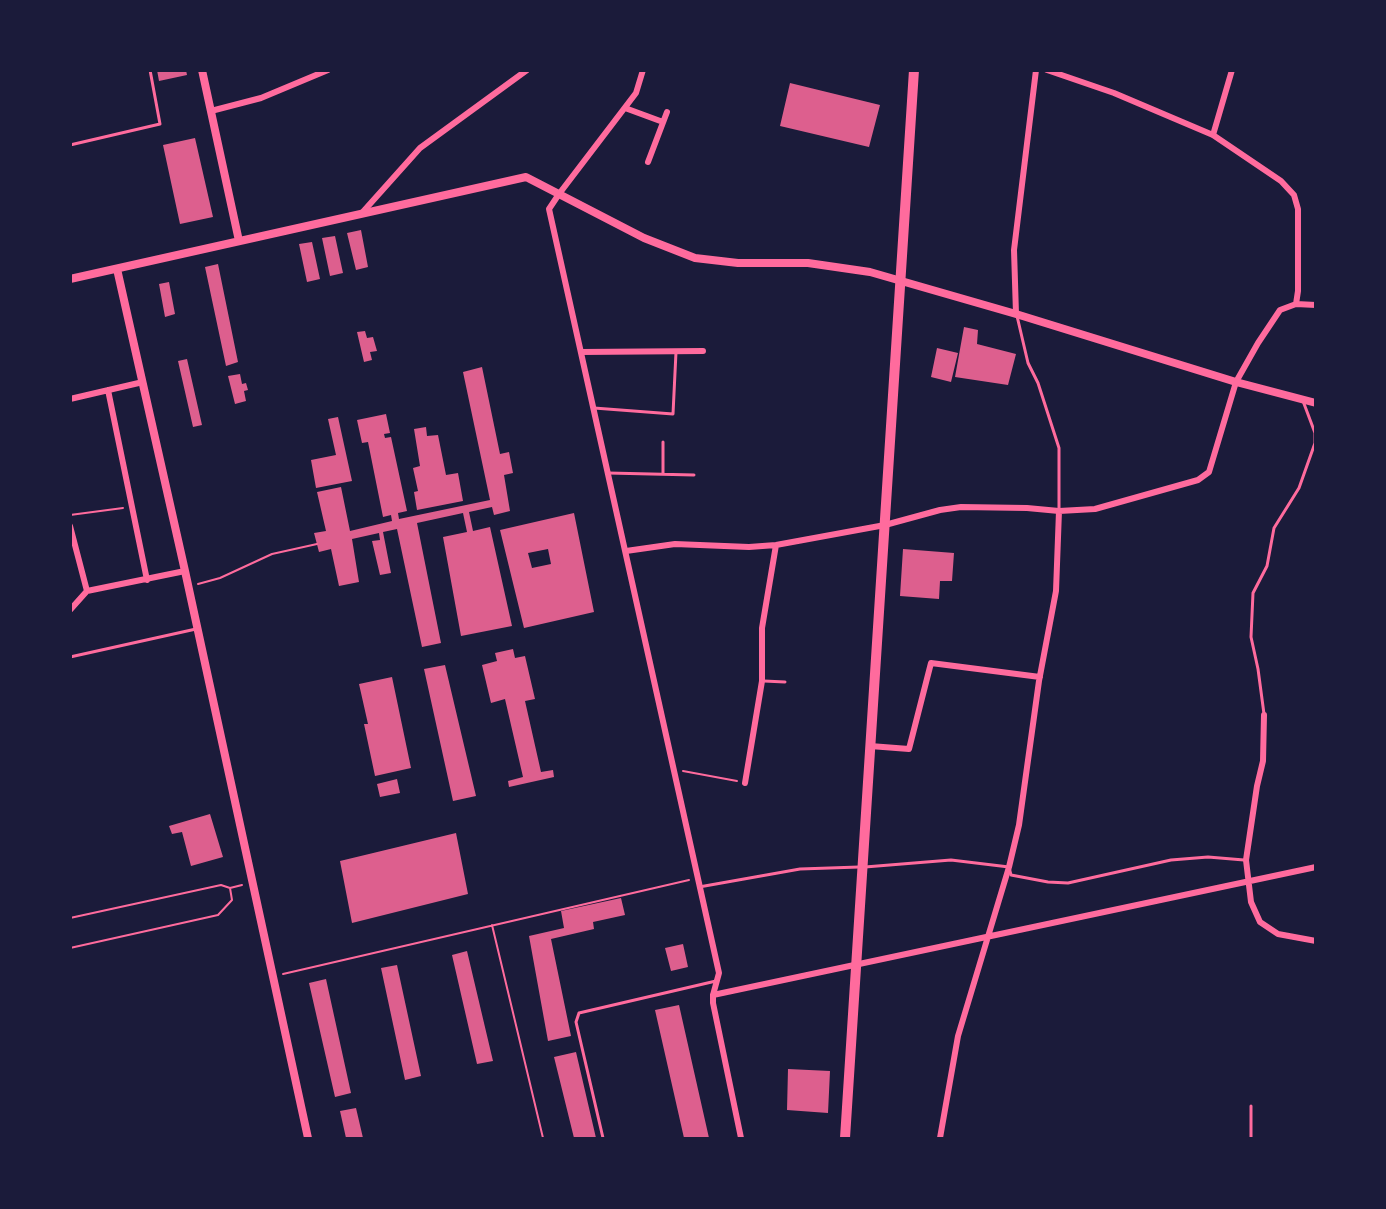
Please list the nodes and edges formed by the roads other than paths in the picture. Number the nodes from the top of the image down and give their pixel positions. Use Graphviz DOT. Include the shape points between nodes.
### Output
graph roads {
  1 [pos="150,70"];
  2 [pos="202,70"];
  3 [pos="328,70"];
  4 [pos="527,70"];
  5 [pos="643,70"];
  6 [pos="914,70"];
  7 [pos="1036,70"];
  8 [pos="1047,70"];
  9 [pos="1232,70"];
  10 [pos="625,108"];
  11 [pos="211,111"];
  12 [pos="667,111"];
  13 [pos="663,122"];
  14 [pos="1213,135"];
  15 [pos="70,145"];
  16 [pos="648,162"];
  17 [pos="559,194"];
  18 [pos="361,215"];
  19 [pos="239,241"];
  20 [pos="117,269"];
  21 [pos="70,279"];
  22 [pos="900,280"];
  23 [pos="1296,304"];
  24 [pos="1316,305"];
  25 [pos="1016,314"];
  26 [pos="703,351"];
  27 [pos="581,352"];
  28 [pos="676,352"];
  29 [pos="143,382"];
  30 [pos="1236,382"];
  31 [pos="108,390"];
  32 [pos="70,399"];
  33 [pos="1303,400"];
  34 [pos="1316,404"];
  35 [pos="594,408"];
  36 [pos="663,442"];
  37 [pos="608,473"];
  38 [pos="663,474"];
  39 [pos="694,475"];
  40 [pos="1059,511"];
  41 [pos="885,525"];
  42 [pos="70,526"];
  43 [pos="776,545"];
  44 [pos="626,551"];
  45 [pos="185,571"];
  46 [pos="147,580"];
  47 [pos="87,591"];
  48 [pos="70,609"];
  49 [pos="198,629"];
  50 [pos="70,657"];
  51 [pos="1040,677"];
  52 [pos="762,681"];
  53 [pos="785,682"];
  54 [pos="1264,715"];
  55 [pos="870,746"];
  56 [pos="745,783"];
  57 [pos="1246,860"];
  58 [pos="862,867"];
  59 [pos="1010,867"];
  60 [pos="1316,867"];
  61 [pos="1247,882"];
  62 [pos="699,887"];
  63 [pos="988,937"];
  64 [pos="1316,941"];
  65 [pos="857,965"];
  66 [pos="718,981"];
  67 [pos="712,995"];
  68 [pos="1251,1106"];
  69 [pos="308,1138"];
  70 [pos="603,1138"];
  71 [pos="741,1138"];
  72 [pos="845,1138"];
  73 [pos="940,1138"];
  74 [pos="1251,1138"];
  1 -- 15 [label="lane" via="160,124"];
  2 -- 11 [label="street"];
  3 -- 11 [label="street" via="261,98"];
  4 -- 18 [label="street" via="420,148"];
  5 -- 10 [label="street" via="636,93"];
  6 -- 22 [label="main road"];
  7 -- 25 [label="street" via="1014,250"];
  8 -- 14 [label="street" via="1114,93"];
  9 -- 14 [label="street"];
  10 -- 13 [label="street"];
  10 -- 17 [label="street"];
  11 -- 19 [label="street"];
  12 -- 13 [label="street"];
  13 -- 16 [label="street"];
  14 -- 23 [label="street" via="1281,181 1294,195 1298,209"];
  17 -- 18 [label="street" via="526,177"];
  17 -- 22 [label="street" via="644,238 695,258 738,264 808,263"];
  17 -- 27 [label="street" via="549,209"];
  18 -- 19 [label="street"];
  19 -- 20 [label="street"];
  20 -- 21 [label="street"];
  20 -- 29 [label="street"];
  22 -- 25 [label="street"];
  22 -- 41 [label="main road"];
  23 -- 24 [label="street"];
  23 -- 30 [label="street" via="1280,310"];
  25 -- 30 [label="street"];
  25 -- 40 [label="lane" via="1028,363 1059,448"];
  26 -- 28 [label="street"];
  27 -- 28 [label="street"];
  27 -- 35 [label="street"];
  28 -- 35 [label="lane" via="673,414"];
  29 -- 31 [label="street"];
  29 -- 45 [label="street"];
  30 -- 33 [label="street"];
  30 -- 40 [label="street" via="1209,472 1197,480 1095,509"];
  31 -- 32 [label="street"];
  31 -- 46 [label="street"];
  33 -- 34 [label="street"];
  33 -- 54 [label="lane" via="1315,433 1314,443 1299,488 1274,528 1267,566 1253,593 1251,638"];
  35 -- 37 [label="street"];
  36 -- 38 [label="lane"];
  37 -- 38 [label="lane"];
  37 -- 44 [label="street"];
  38 -- 39 [label="lane"];
  40 -- 41 [label="street" via="961,507"];
  40 -- 51 [label="street" via="1056,591"];
  41 -- 43 [label="street"];
  41 -- 55 [label="main road"];
  42 -- 47 [label="street"];
  43 -- 44 [label="street" via="675,544"];
  43 -- 52 [label="street" via="762,628"];
  44 -- 62 [label="street"];
  45 -- 46 [label="street"];
  45 -- 49 [label="street"];
  46 -- 47 [label="street"];
  47 -- 48 [label="street"];
  49 -- 50 [label="lane"];
  49 -- 69 [label="street"];
  51 -- 55 [label="street" via="931,663 909,749"];
  51 -- 59 [label="street"];
  52 -- 53 [label="lane"];
  52 -- 56 [label="street"];
  54 -- 57 [label="street" via="1263,760"];
  55 -- 58 [label="main road"];
  57 -- 59 [label="lane" via="1171,860 1068,883 1011,875"];
  57 -- 61 [label="street"];
  58 -- 59 [label="lane" via="951,860"];
  58 -- 62 [label="lane" via="800,869"];
  58 -- 65 [label="main road"];
  59 -- 63 [label="street"];
  60 -- 61 [label="street"];
  61 -- 63 [label="street"];
  61 -- 64 [label="street" via="1260,922 1278,934"];
  62 -- 66 [label="street"];
  63 -- 65 [label="street"];
  63 -- 73 [label="street" via="957,1036"];
  65 -- 67 [label="street"];
  65 -- 72 [label="main road"];
  66 -- 67 [label="street"];
  66 -- 70 [label="lane" via="579,1013 576,1023"];
  67 -- 71 [label="street"];
  68 -- 74 [label="lane"];
}
